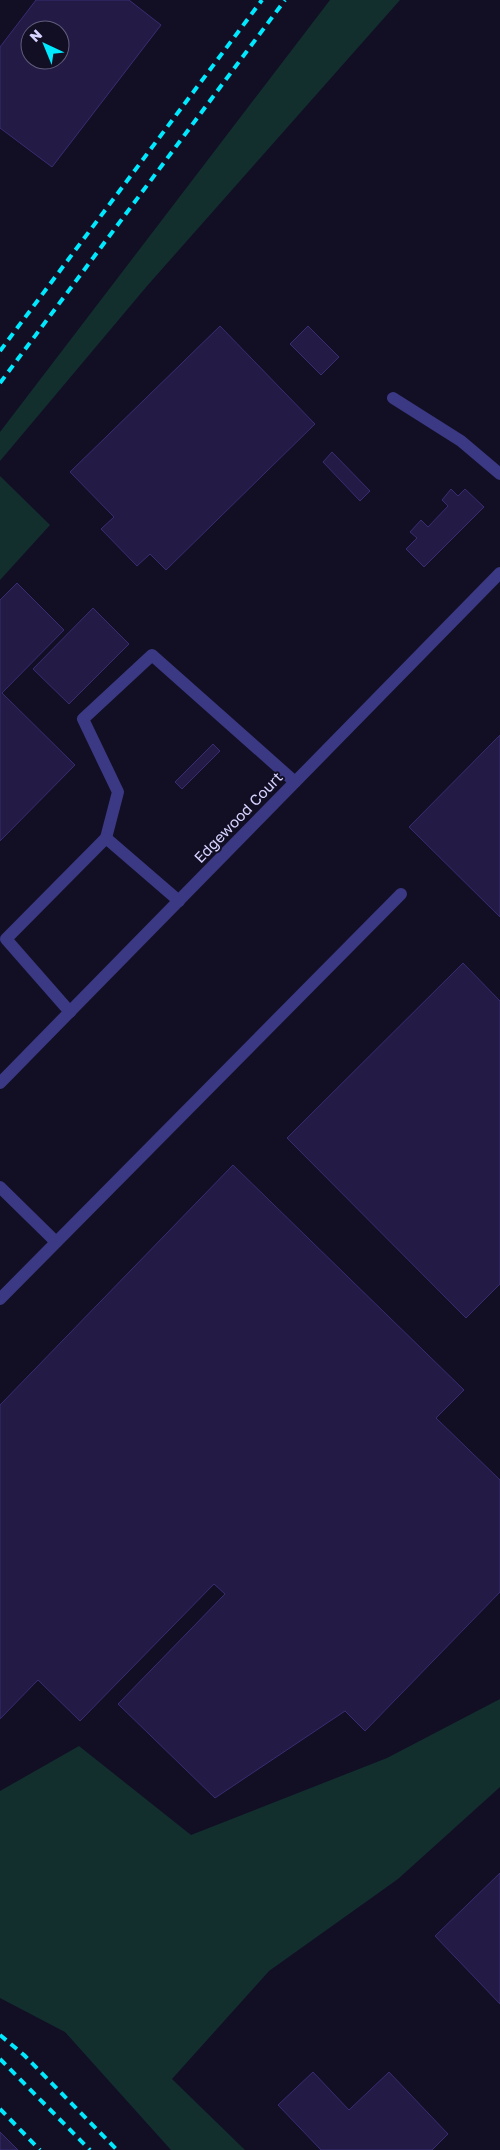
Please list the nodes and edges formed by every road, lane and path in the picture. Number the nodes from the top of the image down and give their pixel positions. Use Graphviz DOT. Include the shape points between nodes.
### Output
graph roads {
  1 [pos="394,398"];
  2 [pos="500,474"];
  3 [pos="500,573"];
  4 [pos="295,782"];
  5 [pos="106,838"];
  6 [pos="401,894"];
  7 [pos="179,901"];
  8 [pos="70,1012"];
  9 [pos="0,1083"];
  10 [pos="2,1193"];
  11 [pos="56,1242"];
  12 [pos="0,1299"];
  1 -- 2 [label="street" via="461,442"];
  3 -- 4 [label="street, Edgewood Court"];
  4 -- 5 [label="street" via="152,655 83,719 118,792"];
  4 -- 7 [label="street, Edgewood Court"];
  5 -- 7 [label="street"];
  5 -- 8 [label="street" via="6,939"];
  6 -- 11 [label="street"];
  7 -- 8 [label="street, Edgewood Court"];
  8 -- 9 [label="street, Edgewood Court"];
  10 -- 11 [label="street"];
  11 -- 12 [label="street"];
}
